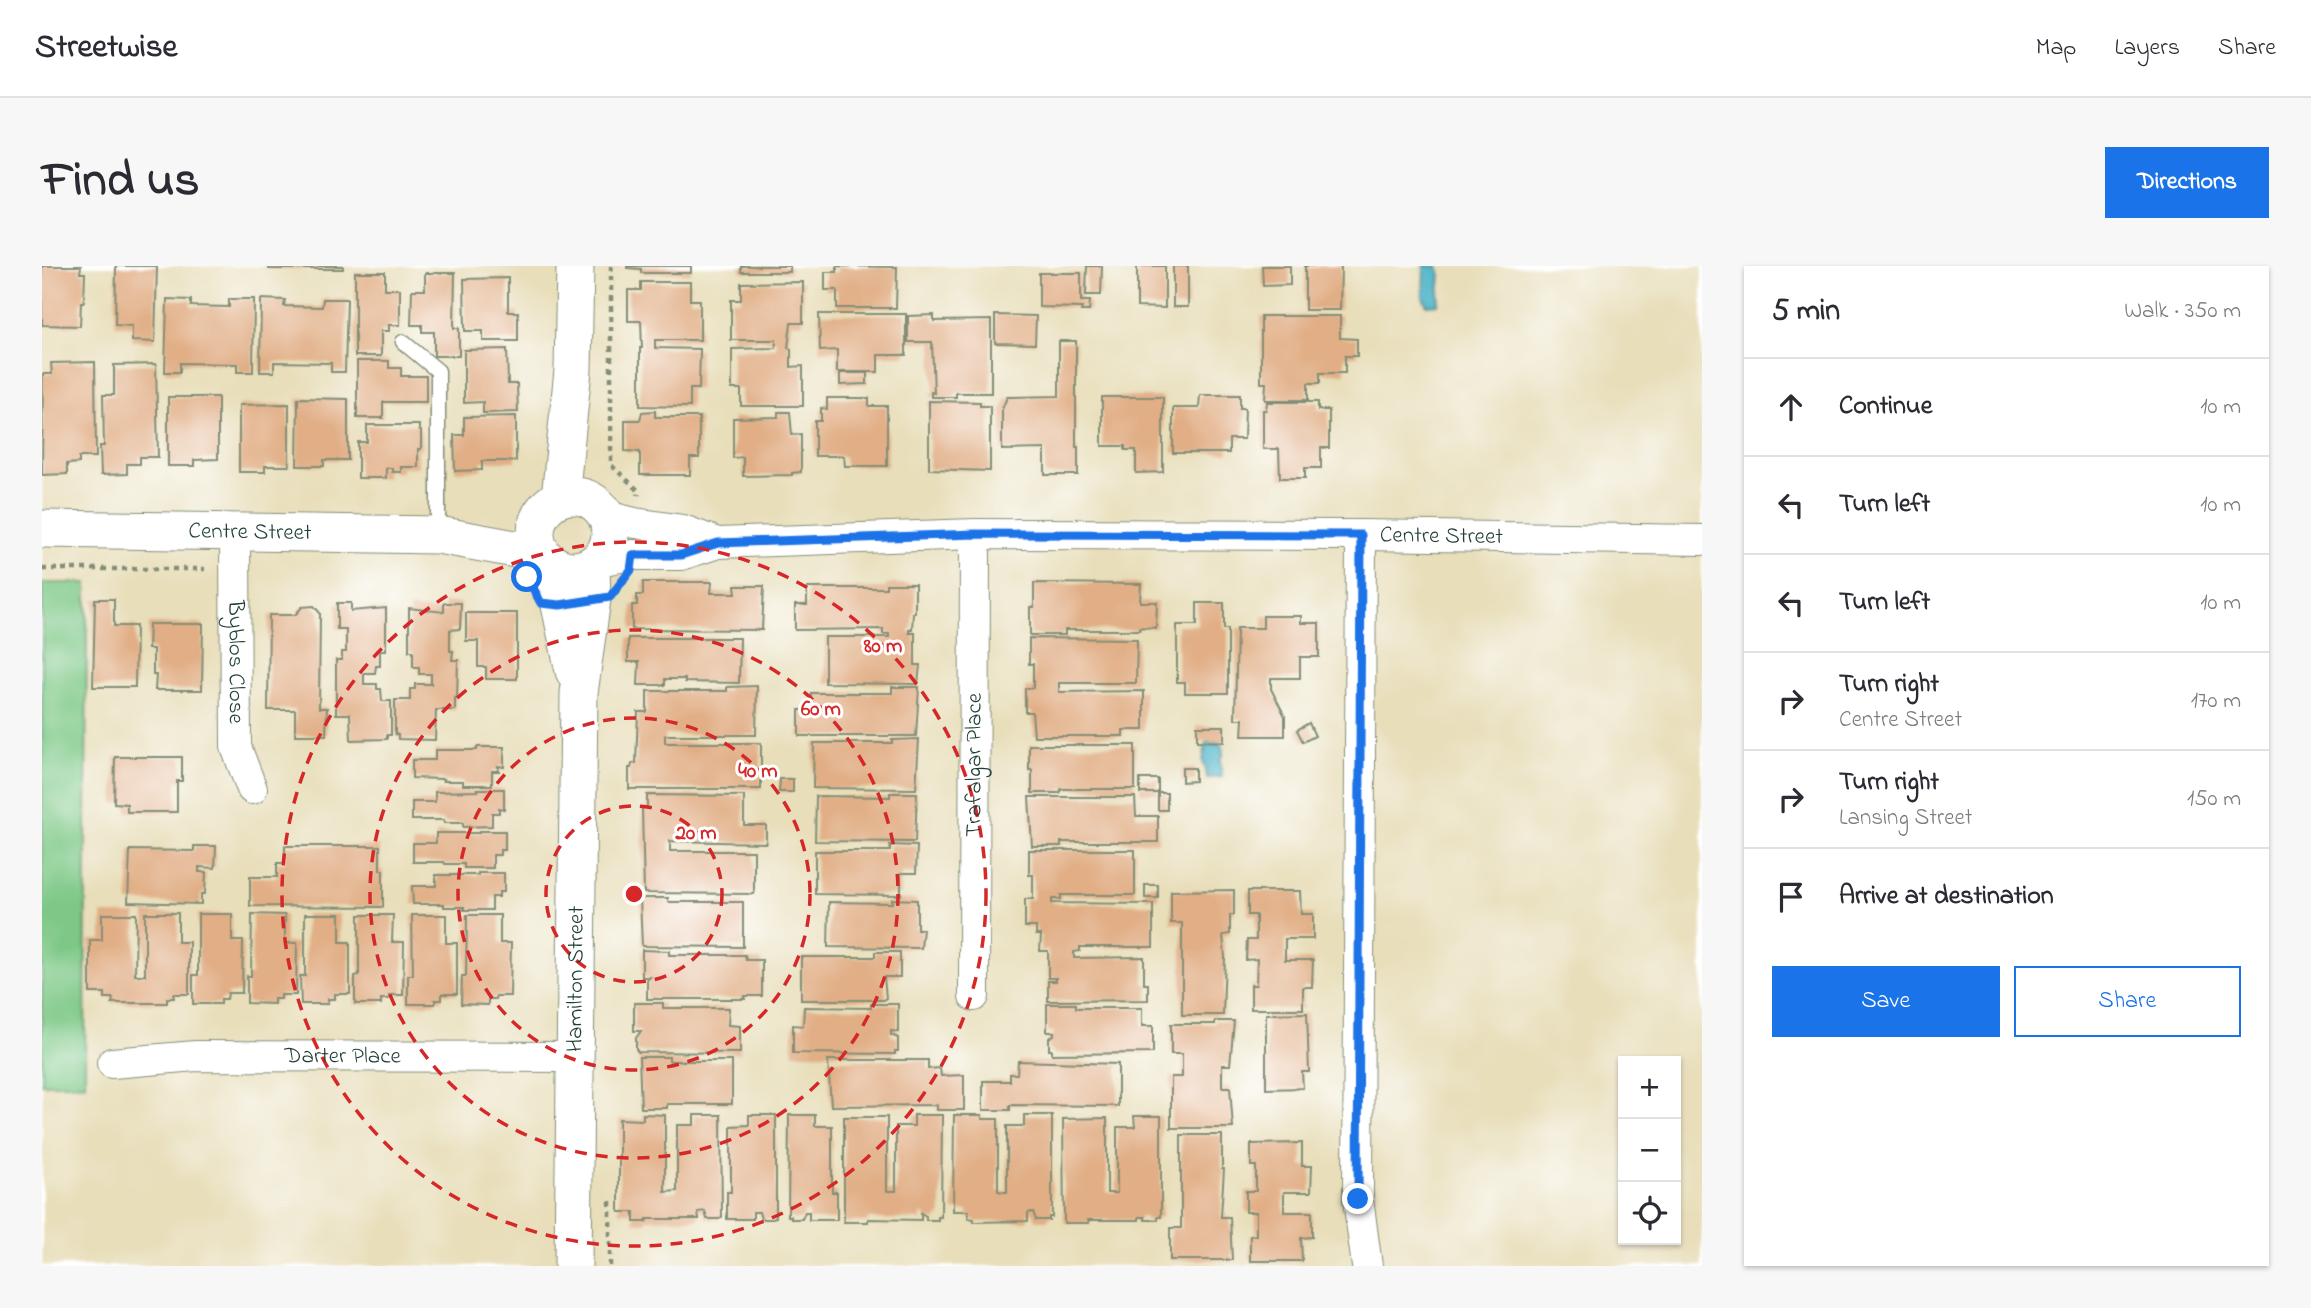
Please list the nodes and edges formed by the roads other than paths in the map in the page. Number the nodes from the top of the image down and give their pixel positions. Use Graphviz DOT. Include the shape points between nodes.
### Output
graph roads {
  1 [pos="575,266"];
  2 [pos="403,342"];
  3 [pos="586,510"];
  4 [pos="42,530"];
  5 [pos="235,532"];
  6 [pos="975,534"];
  7 [pos="1361,535"];
  8 [pos="449,538"];
  9 [pos="1702,540"];
  10 [pos="718,543"];
  11 [pos="547,559"];
  12 [pos="594,564"];
  13 [pos="579,692"];
  14 [pos="252,789"];
  15 [pos="974,996"];
  16 [pos="574,1057"];
  17 [pos="112,1063"];
  18 [pos="573,1266"];
  19 [pos="1367,1266"];
  1 -- 3 [label="street" via="573,370"];
  2 -- 8 [label="lane" via="438,371"];
  3 -- 8 [label="street, Centre Street"];
  3 -- 10 [label="street, Centre Street" via="683,530"];
  3 -- 11 [label="street" via="536,535"];
  3 -- 12 [label="street" via="610,527 606,552"];
  4 -- 5 [label="street, Centre Street"];
  5 -- 8 [label="street, Centre Street"];
  5 -- 14 [label="street, Byblos Close" via="236,747"];
  6 -- 7 [label="street, Centre Street"];
  6 -- 10 [label="street, Centre Street"];
  6 -- 15 [label="street, Trafalgar Place"];
  7 -- 9 [label="street, Centre Street"];
  7 -- 19 [label="street" via="1358,1199"];
  8 -- 11 [label="street, Centre Street"];
  10 -- 12 [label="street, Centre Street" via="681,555 633,555"];
  11 -- 12 [label="street" via="570,570"];
  11 -- 13 [label="street, Hamilton Street"];
  12 -- 13 [label="street, Hamilton Street"];
  13 -- 16 [label="street, Hamilton Street"];
  16 -- 17 [label="street, Darter Place" via="196,1056"];
  16 -- 18 [label="street, Hamilton Street"];
}
